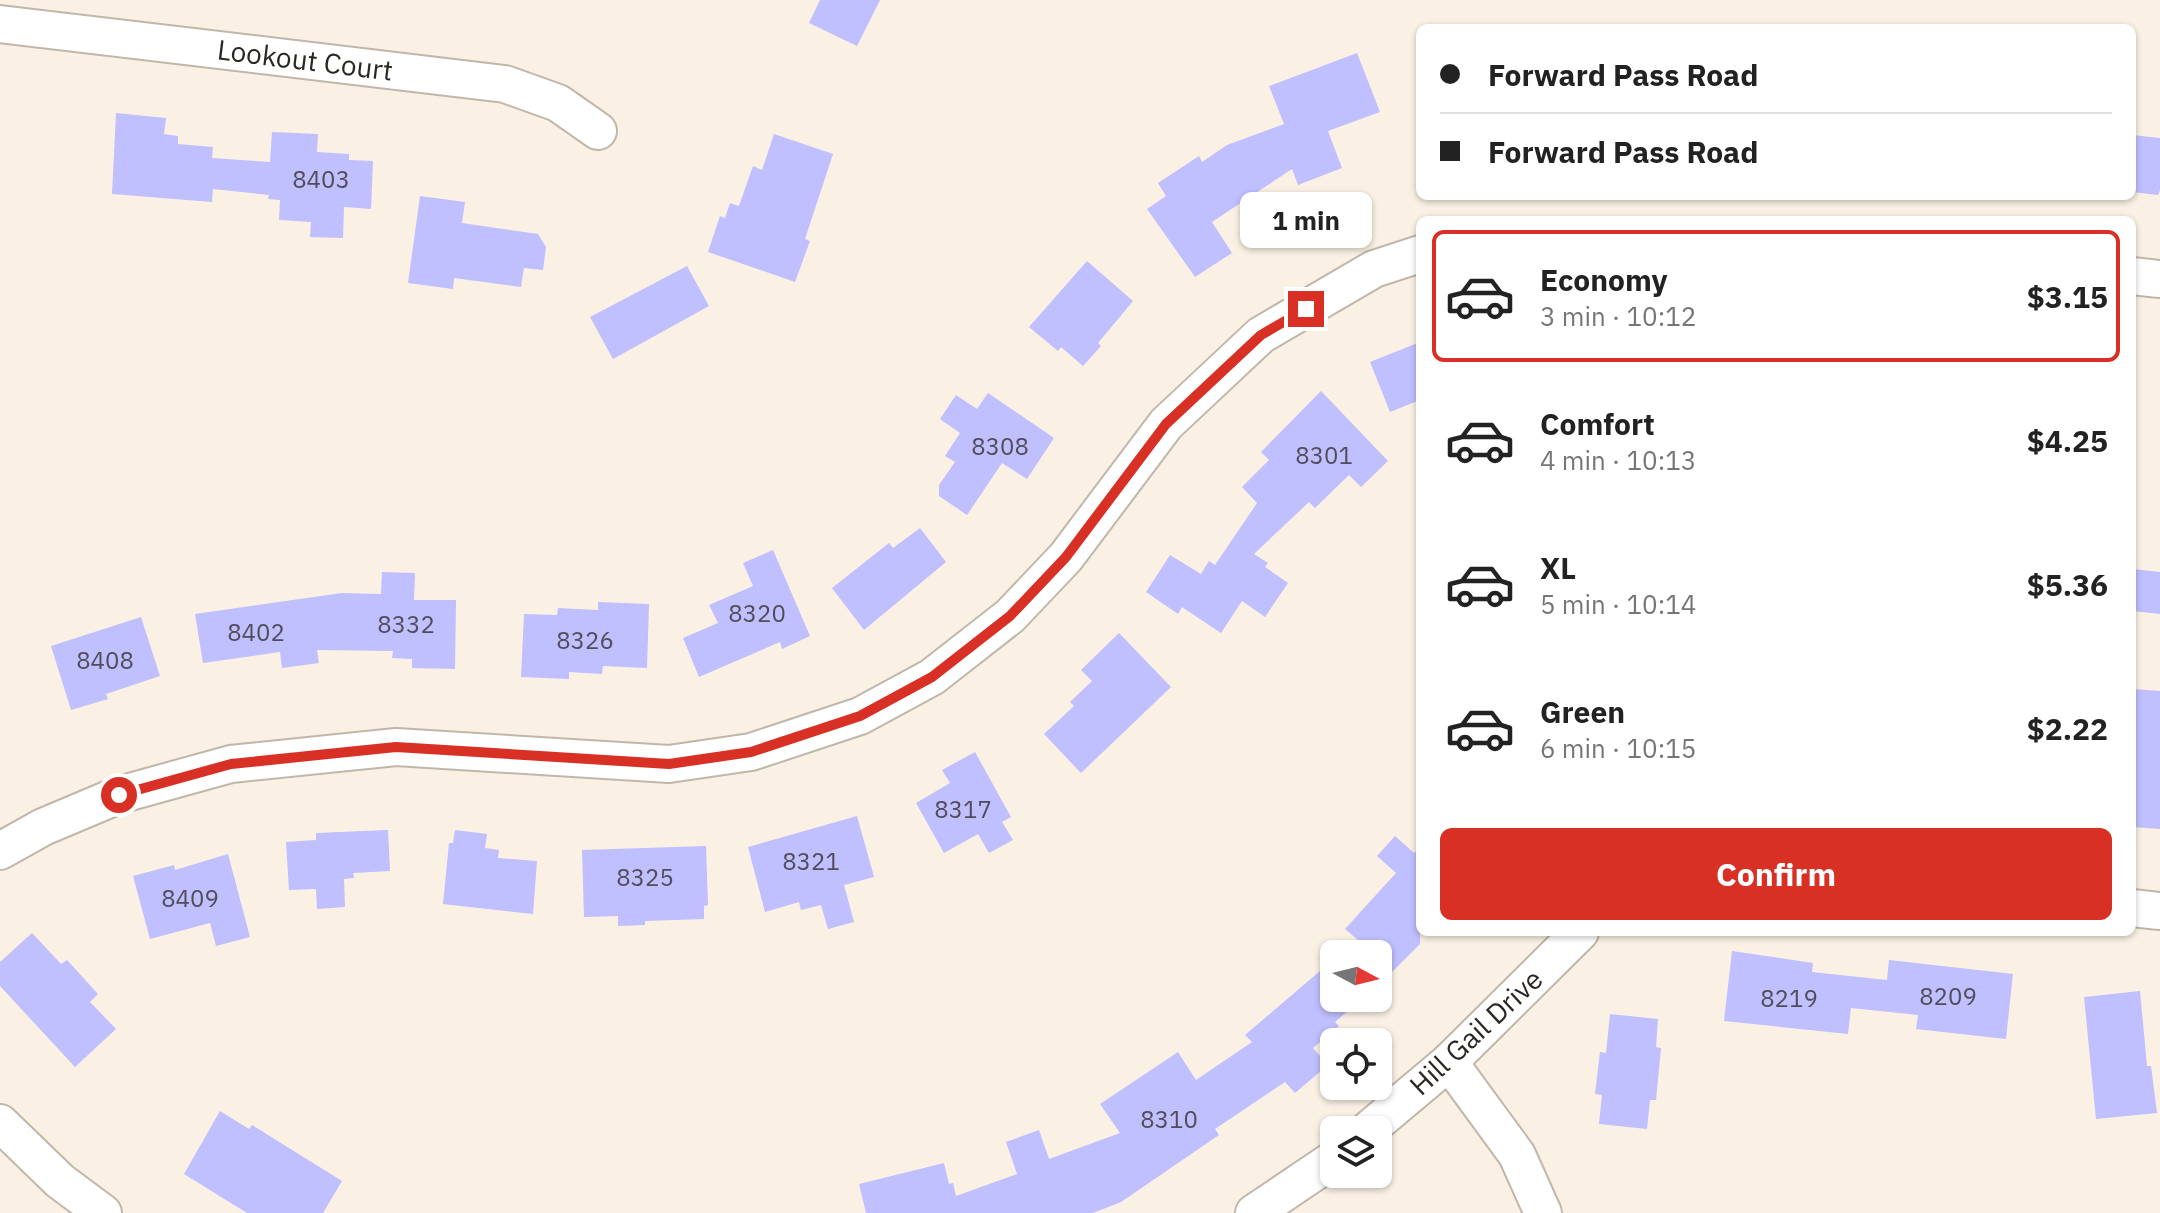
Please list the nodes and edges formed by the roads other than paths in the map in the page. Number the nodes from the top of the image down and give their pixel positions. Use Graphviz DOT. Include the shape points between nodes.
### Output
graph roads {
  1 [pos="0,24"];
  2 [pos="598,131"];
  3 [pos="1416,255"];
  4 [pos="2136,276"];
  5 [pos="2160,279"];
  6 [pos="0,851"];
  7 [pos="2136,908"];
  8 [pos="2160,911"];
  9 [pos="1576,936"];
  10 [pos="1449,1062"];
  11 [pos="1385,1116"];
  12 [pos="0,1123"];
  13 [pos="1320,1168"];
  14 [pos="103,1213"];
  15 [pos="1254,1213"];
  16 [pos="1543,1213"];
  1 -- 2 [label="street, Lookout Court" via="505,84 558,103"];
  3 -- 6 [label="street" via="1374,269 1261,335 1166,424 1066,557 1010,616 932,677 860,716 751,752 669,764 396,747 231,764 119,795"];
  4 -- 5 [label="street"];
  7 -- 8 [label="street"];
  9 -- 10 [label="street, Hill Gail Drive"];
  10 -- 11 [label="street, Hill Gail Drive"];
  10 -- 16 [label="street" via="1517,1155"];
  12 -- 14 [label="street" via="60,1181"];
  13 -- 15 [label="street"];
}
